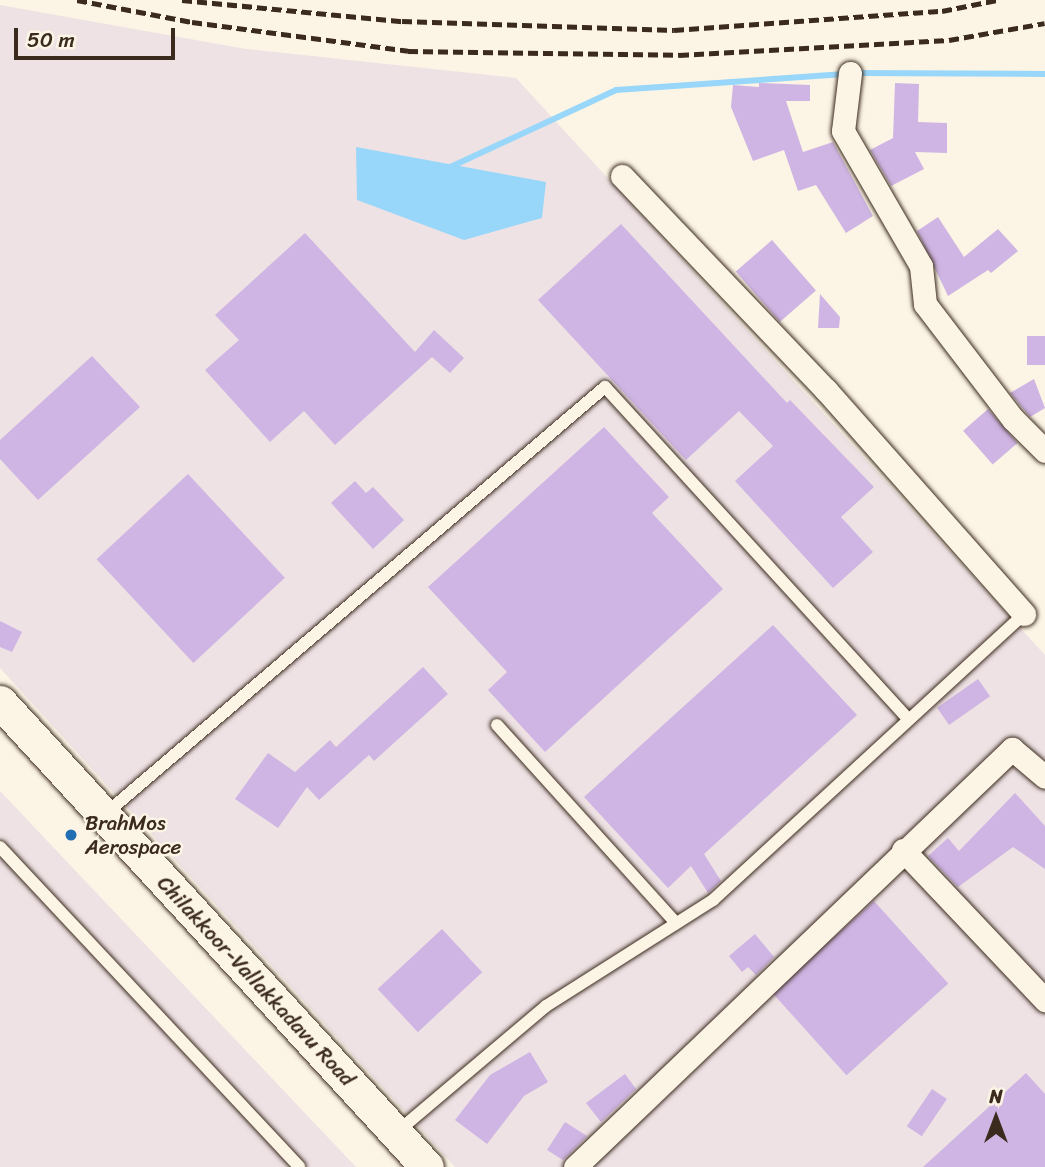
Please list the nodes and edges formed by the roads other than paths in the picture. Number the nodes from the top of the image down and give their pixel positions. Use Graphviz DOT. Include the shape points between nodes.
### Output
graph roads {
  1 [pos="850,73"];
  2 [pos="622,176"];
  3 [pos="1041,438"];
  4 [pos="1024,614"];
  5 [pos="0,702"];
  6 [pos="906,717"];
  7 [pos="497,724"];
  8 [pos="0,732"];
  9 [pos="1045,777"];
  10 [pos="103,816"];
  11 [pos="0,847"];
  12 [pos="903,850"];
  13 [pos="676,923"];
  14 [pos="1045,1000"];
  15 [pos="396,1133"];
  16 [pos="299,1167"];
  17 [pos="401,1167"];
  18 [pos="427,1167"];
  19 [pos="575,1167"];
  1 -- 3 [label="street" via="843,131 920,267 925,304 1013,419"];
  2 -- 4 [label="street" via="826,390"];
  4 -- 6 [label="lane"];
  5 -- 10 [label="main road, Chilakkoor-Vallakkadavu Road"];
  6 -- 10 [label="lane" via="605,387"];
  6 -- 13 [label="lane" via="713,900"];
  7 -- 13 [label="lane"];
  8 -- 17 [label="main road"];
  9 -- 12 [label="street" via="1012,749"];
  10 -- 15 [label="main road, Chilakkoor-Vallakkadavu Road"];
  11 -- 16 [label="lane"];
  12 -- 14 [label="street"];
  12 -- 19 [label="street"];
  13 -- 15 [label="lane" via="546,1006"];
  15 -- 18 [label="main road, Chilakkoor-Vallakkadavu Road"];
}
